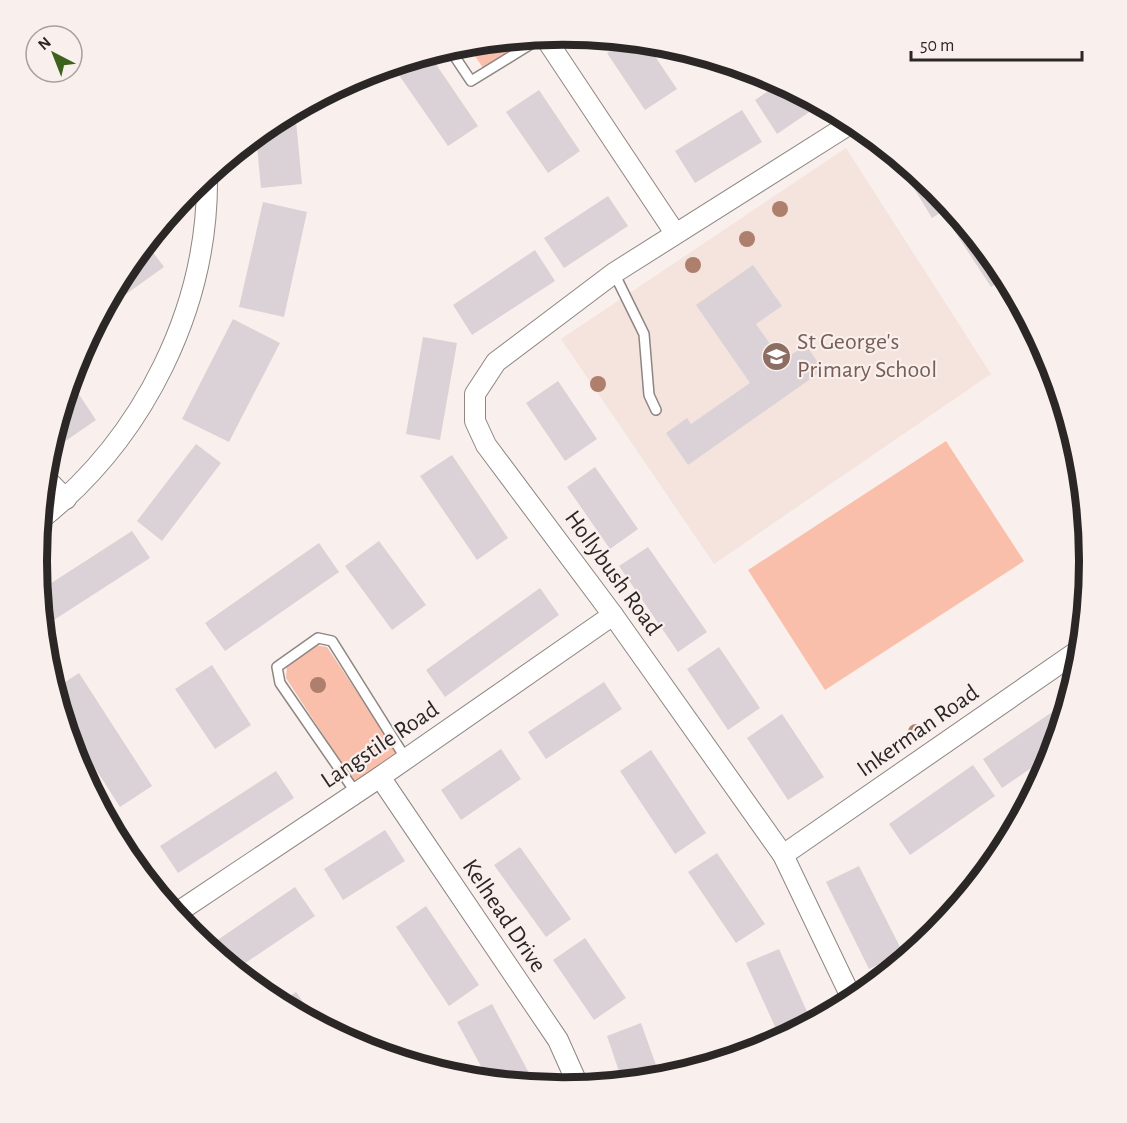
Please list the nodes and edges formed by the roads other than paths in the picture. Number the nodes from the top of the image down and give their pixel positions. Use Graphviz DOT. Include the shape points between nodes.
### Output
graph roads {
  1 [pos="550,45"];
  2 [pos="527,46"];
  3 [pos="455,57"];
  4 [pos="844,128"];
  5 [pos="207,187"];
  6 [pos="675,234"];
  7 [pos="614,273"];
  8 [pos="656,410"];
  9 [pos="53,486"];
  10 [pos="66,499"];
  11 [pos="49,512"];
  12 [pos="613,615"];
  13 [pos="1071,655"];
  14 [pos="406,759"];
  15 [pos="380,777"];
  16 [pos="356,793"];
  17 [pos="783,855"];
  18 [pos="182,909"];
  19 [pos="849,992"];
  20 [pos="575,1078"];
  1 -- 6 [label="street"];
  2 -- 3 [label="lane" via="471,81"];
  4 -- 6 [label="street, Hollybush Road"];
  5 -- 10 [label="street" via="208,207 192,297 172,348 144,402 104,460"];
  6 -- 7 [label="street, Hollybush Road"];
  7 -- 8 [label="lane" via="644,334 649,395"];
  7 -- 12 [label="street, Hollybush Road" via="496,362 475,394 475,421 486,445"];
  9 -- 10 [label="street"];
  10 -- 11 [label="street"];
  12 -- 14 [label="street, Langstile Road"];
  12 -- 17 [label="street, Hollybush Road"];
  13 -- 17 [label="street, Inkerman Road"];
  14 -- 15 [label="street, Langstile Road"];
  14 -- 16 [label="lane" via="332,641 318,638 277,667 280,683"];
  15 -- 16 [label="street, Langstile Road"];
  15 -- 20 [label="street, Kelhead Drive" via="558,1040"];
  16 -- 18 [label="street, Langstile Road"];
  17 -- 19 [label="street, Hollybush Road"];
}
